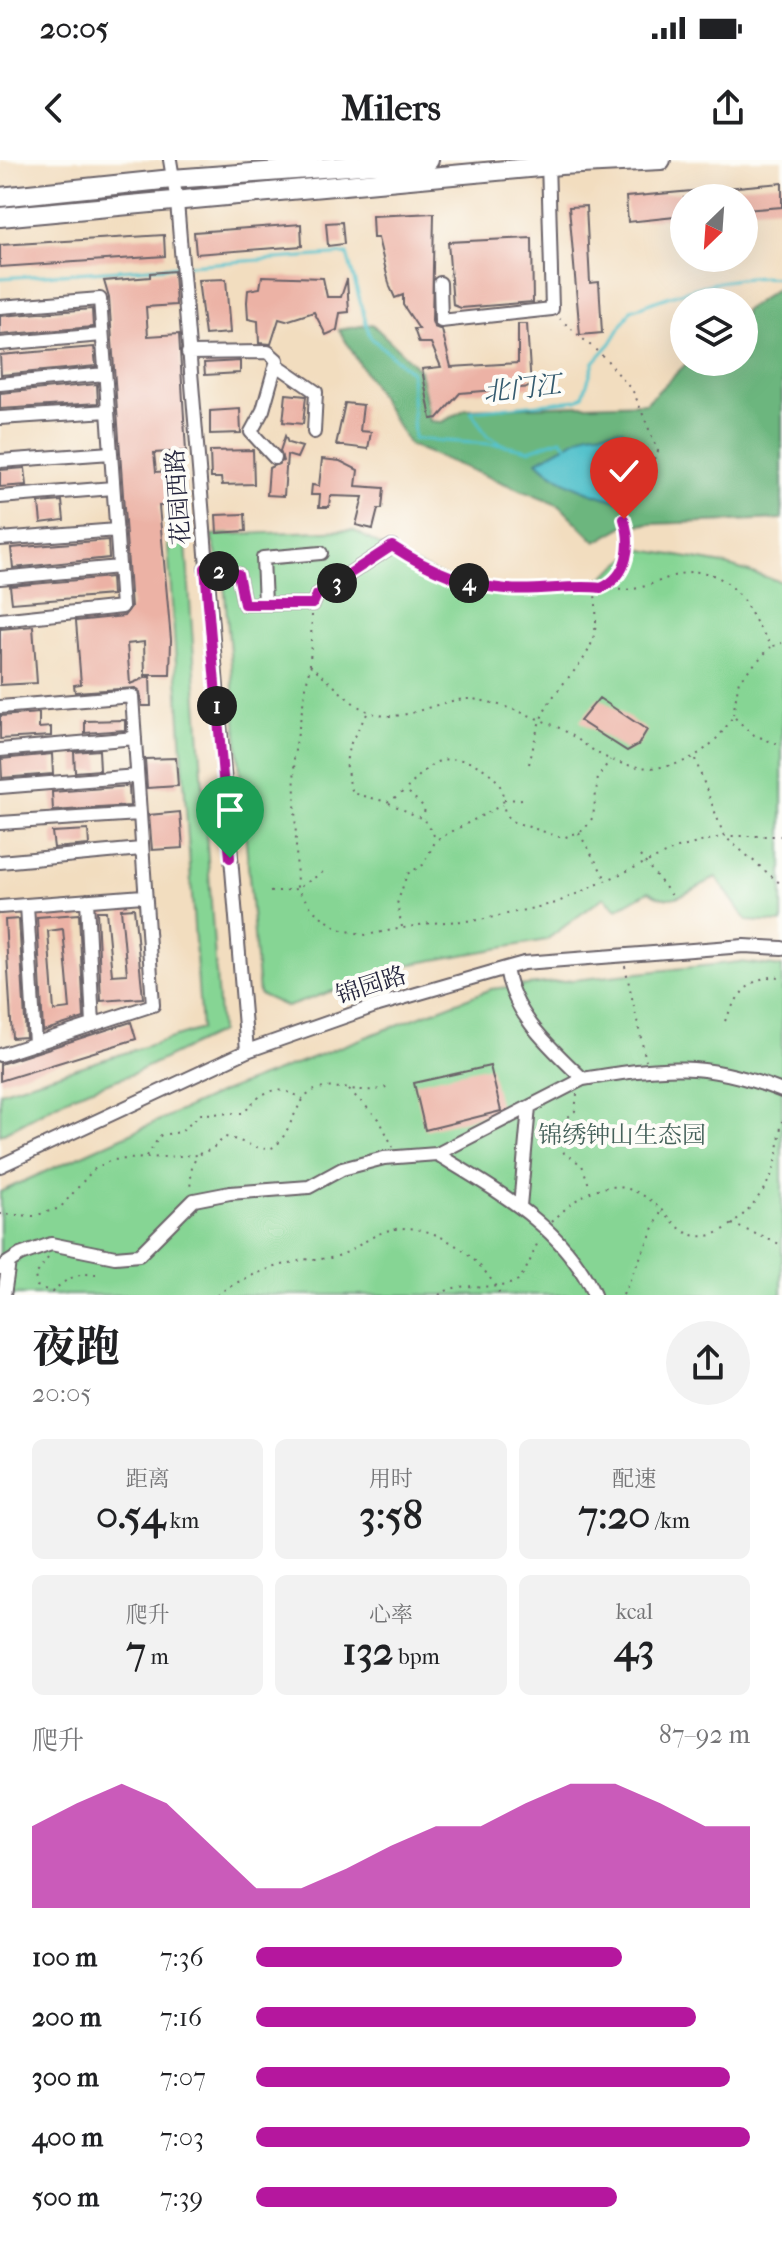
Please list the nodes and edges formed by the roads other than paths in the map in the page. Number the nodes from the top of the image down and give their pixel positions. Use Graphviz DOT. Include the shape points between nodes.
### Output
graph roads {
  1 [pos="429,160"];
  2 [pos="661,160"];
  3 [pos="548,164"];
  4 [pos="171,169"];
  5 [pos="0,197"];
  6 [pos="177,202"];
  7 [pos="0,217"];
  8 [pos="440,283"];
  9 [pos="0,307"];
  10 [pos="102,335"];
  11 [pos="0,344"];
  12 [pos="188,353"];
  13 [pos="277,365"];
  14 [pos="105,374"];
  15 [pos="0,384"];
  16 [pos="108,411"];
  17 [pos="0,418"];
  18 [pos="314,432"];
  19 [pos="111,453"];
  20 [pos="275,458"];
  21 [pos="0,461"];
  22 [pos="113,488"];
  23 [pos="0,497"];
  24 [pos="117,530"];
  25 [pos="0,539"];
  26 [pos="392,546"];
  27 [pos="321,553"];
  28 [pos="119,567"];
  29 [pos="205,568"];
  30 [pos="0,578"];
  31 [pos="265,604"];
  32 [pos="0,620"];
  33 [pos="0,707"];
  34 [pos="135,738"];
  35 [pos="0,750"];
  36 [pos="137,776"];
  37 [pos="0,787"];
  38 [pos="139,814"];
  39 [pos="0,823"];
  40 [pos="141,849"];
  41 [pos="0,862"];
  42 [pos="143,896"];
  43 [pos="87,900"];
  44 [pos="27,905"];
  45 [pos="0,907"];
  46 [pos="782,948"];
  47 [pos="506,968"];
  48 [pos="93,1025"];
  49 [pos="35,1044"];
  50 [pos="247,1051"];
  51 [pos="0,1055"];
  52 [pos="581,1080"];
  53 [pos="782,1091"];
  54 [pos="529,1107"];
  55 [pos="437,1154"];
  56 [pos="0,1166"];
  57 [pos="520,1206"];
  58 [pos="5,1265"];
  59 [pos="4,1295"];
  60 [pos="594,1295"];
  1 -- 4 [label="highway"];
  2 -- 3 [label="highway"];
  3 -- 6 [label="highway"];
  3 -- 8 [label="street" via="552,309 441,321"];
  4 -- 5 [label="highway"];
  4 -- 6 [label="street, 花园西路"];
  6 -- 7 [label="highway"];
  6 -- 12 [label="street, 花园西路"];
  9 -- 10 [label="street" via="100,299"];
  10 -- 11 [label="street"];
  10 -- 14 [label="street"];
  12 -- 13 [label="street" via="268,352"];
  12 -- 29 [label="street, 花园西路"];
  13 -- 18 [label="street" via="316,392"];
  13 -- 20 [label="street" via="251,432"];
  14 -- 15 [label="street"];
  14 -- 16 [label="street"];
  16 -- 17 [label="street"];
  16 -- 19 [label="street"];
  19 -- 21 [label="street"];
  19 -- 22 [label="street"];
  22 -- 23 [label="street"];
  22 -- 24 [label="street"];
  24 -- 25 [label="street"];
  24 -- 28 [label="street"];
  26 -- 31 [label="street" via="317,595 313,604"];
  27 -- 31 [label="street" via="263,558"];
  28 -- 30 [label="street"];
  28 -- 32 [label="street" via="122,607"];
  29 -- 31 [label="street" via="238,574 244,604"];
  29 -- 50 [label="street, 花园西路"];
  33 -- 34 [label="street" via="132,696"];
  34 -- 35 [label="street"];
  34 -- 36 [label="street"];
  36 -- 37 [label="street"];
  36 -- 38 [label="street"];
  38 -- 39 [label="street"];
  38 -- 40 [label="street"];
  40 -- 41 [label="street"];
  40 -- 42 [label="street"];
  42 -- 43 [label="street"];
  42 -- 48 [label="street" via="153,1005"];
  43 -- 44 [label="street"];
  43 -- 48 [label="street"];
  44 -- 45 [label="street"];
  44 -- 49 [label="street"];
  46 -- 47 [label="street, 锦园路" via="744,946"];
  47 -- 50 [label="street, 锦园路"];
  47 -- 52 [label="street" via="510,991 539,1035"];
  48 -- 49 [label="street"];
  49 -- 51 [label="street"];
  50 -- 56 [label="street, 锦园路"];
  52 -- 53 [label="street" via="695,1067 739,1074"];
  52 -- 54 [label="street"];
  54 -- 55 [label="street"];
  54 -- 57 [label="street"];
  55 -- 57 [label="street"];
  55 -- 58 [label="street" via="342,1169 309,1187 230,1193 190,1204 139,1255 115,1257 51,1244"];
  57 -- 60 [label="street" via="562,1246"];
  58 -- 59 [label="street"];
}
